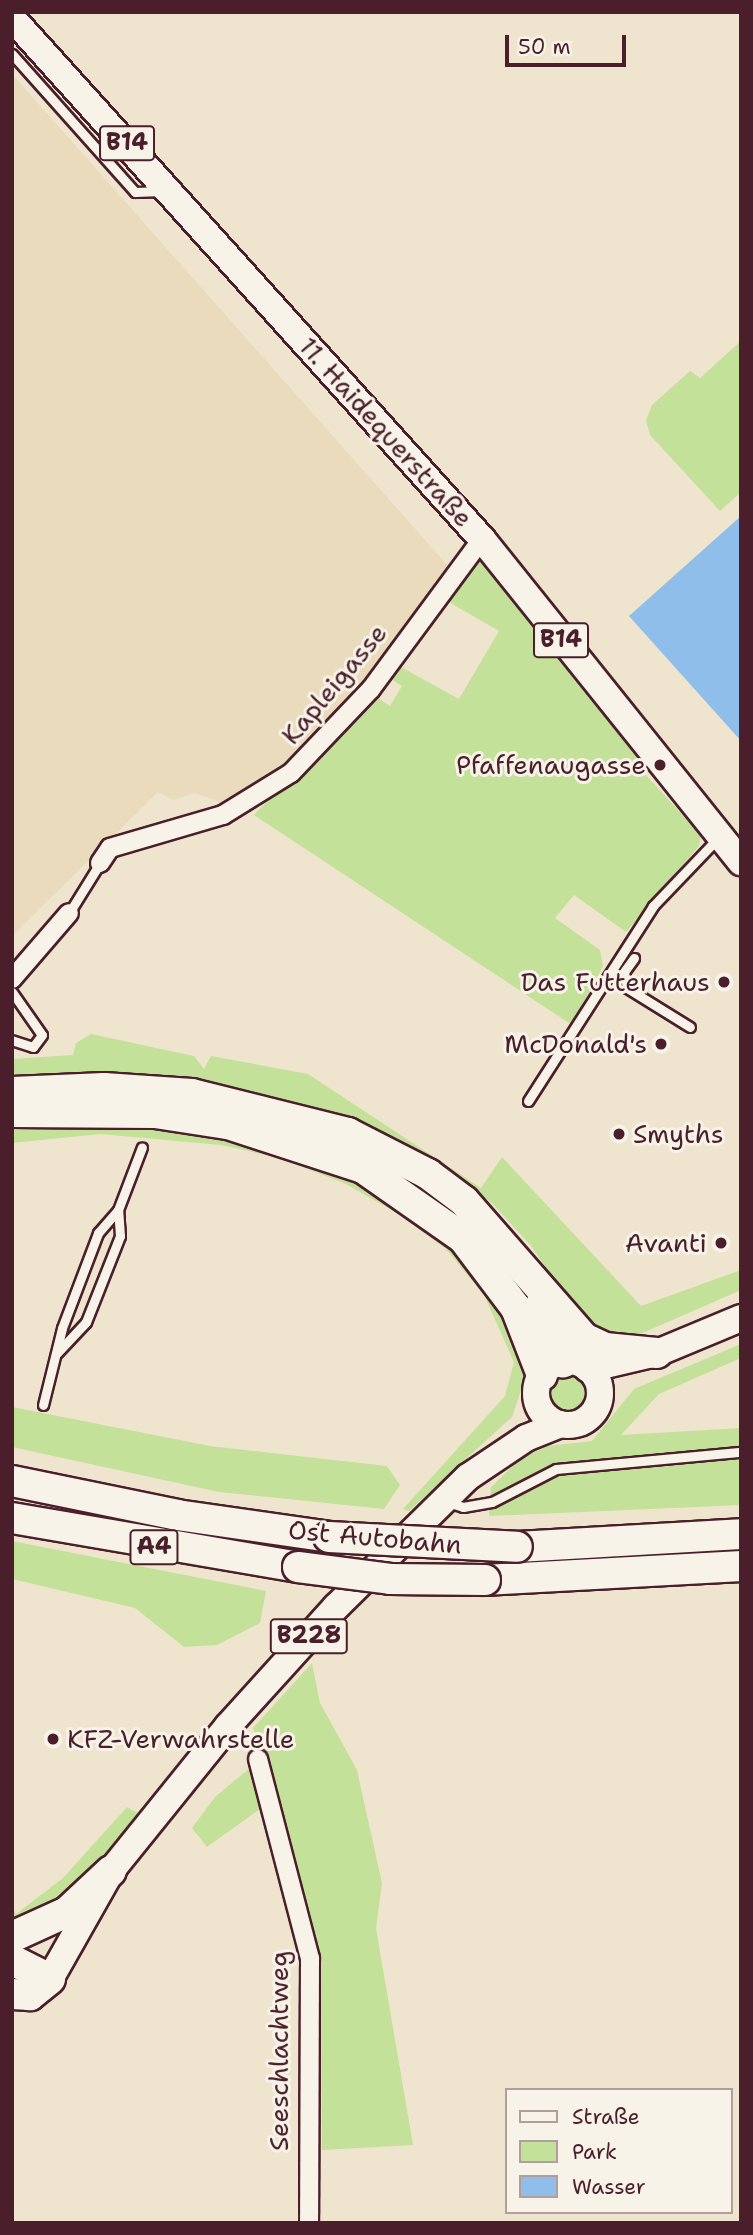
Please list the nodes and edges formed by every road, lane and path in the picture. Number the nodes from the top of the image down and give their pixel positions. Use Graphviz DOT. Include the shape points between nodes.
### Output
graph roads {
  1 [pos="12,18"];
  2 [pos="12,54"];
  3 [pos="172,191"];
  4 [pos="482,539"];
  5 [pos="720,837"];
  6 [pos="741,862"];
  7 [pos="100,863"];
  8 [pos="69,913"];
  9 [pos="634,958"];
  10 [pos="12,979"];
  11 [pos="12,992"];
  12 [pos="690,1027"];
  13 [pos="12,1040"];
  14 [pos="12,1092"];
  15 [pos="528,1101"];
  16 [pos="12,1112"];
  17 [pos="142,1147"];
  18 [pos="118,1210"];
  19 [pos="526,1270"];
  20 [pos="741,1318"];
  21 [pos="657,1353"];
  22 [pos="56,1354"];
  23 [pos="557,1376"];
  24 [pos="599,1398"];
  25 [pos="43,1405"];
  26 [pos="560,1424"];
  27 [pos="741,1452"];
  28 [pos="12,1466"];
  29 [pos="468,1477"];
  30 [pos="12,1481"];
  31 [pos="53,1490"];
  32 [pos="442,1500"];
  33 [pos="12,1518"];
  34 [pos="741,1534"];
  35 [pos="741,1566"];
  36 [pos="258,1759"];
  37 [pos="111,1871"];
  38 [pos="12,1937"];
  39 [pos="12,1960"];
  40 [pos="50,1979"];
  41 [pos="12,1994"];
  42 [pos="309,2223"];
  1 -- 3 [label="main road, 11. Haidequerstraße / B14"];
  2 -- 3 [label="lane" via="135,192"];
  3 -- 4 [label="main road, 11. Haidequerstraße / B14"];
  4 -- 5 [label="main road, 11. Haidequerstraße / B14"];
  4 -- 7 [label="street, Kapleigasse" via="371,689 291,774 223,814 110,848"];
  5 -- 6 [label="main road, 11. Haidequerstraße / B14"];
  5 -- 15 [label="lane" via="653,906"];
  7 -- 8 [label="lane, Kapleigasse"];
  8 -- 10 [label="street, Kapleigasse"];
  9 -- 12 [label="lane" via="624,972 627,988"];
  11 -- 13 [label="lane" via="42,1035 33,1047"];
  14 -- 19 [label="highway" via="104,1088 192,1094 323,1124 401,1158 447,1187"];
  16 -- 23 [label="highway" via="155,1113 228,1125 363,1168 463,1238 516,1308"];
  17 -- 18 [label="lane"];
  18 -- 22 [label="lane" via="98,1233"];
  18 -- 22 [label="lane" via="120,1236 86,1322"];
  19 -- 21 [label="highway" via="584,1338 605,1348"];
  19 -- 23 [label="highway"];
  20 -- 21 [label="main road"];
  21 -- 23 [label="main road"];
  21 -- 24 [label="main road"];
  22 -- 25 [label="lane"];
  23 -- 24 [label="main road"];
  23 -- 26 [label="main road" via="544,1415"];
  23 -- 29 [label="main road, B228"];
  24 -- 26 [label="main road" via="581,1422"];
  26 -- 29 [label="main road, B228" via="526,1438"];
  27 -- 32 [label="lane" via="556,1469 492,1502 463,1507"];
  28 -- 31 [label="highway"];
  29 -- 32 [label="main road, B228"];
  30 -- 31 [label="highway, Ost Autobahn / A4"];
  31 -- 34 [label="highway, Ost Autobahn / A4, bridge" via="330,1537 517,1547"];
  32 -- 37 [label="main road, B228" via="228,1726"];
  33 -- 35 [label="highway, Ost Autobahn / A4, bridge" via="390,1579 485,1580"];
  36 -- 42 [label="street, Seeschlachtweg" via="310,1958"];
  37 -- 38 [label="highway" via="67,1912"];
  37 -- 40 [label="main road, B228"];
  39 -- 40 [label="highway"];
  40 -- 41 [label="highway" via="30,1995"];
}
